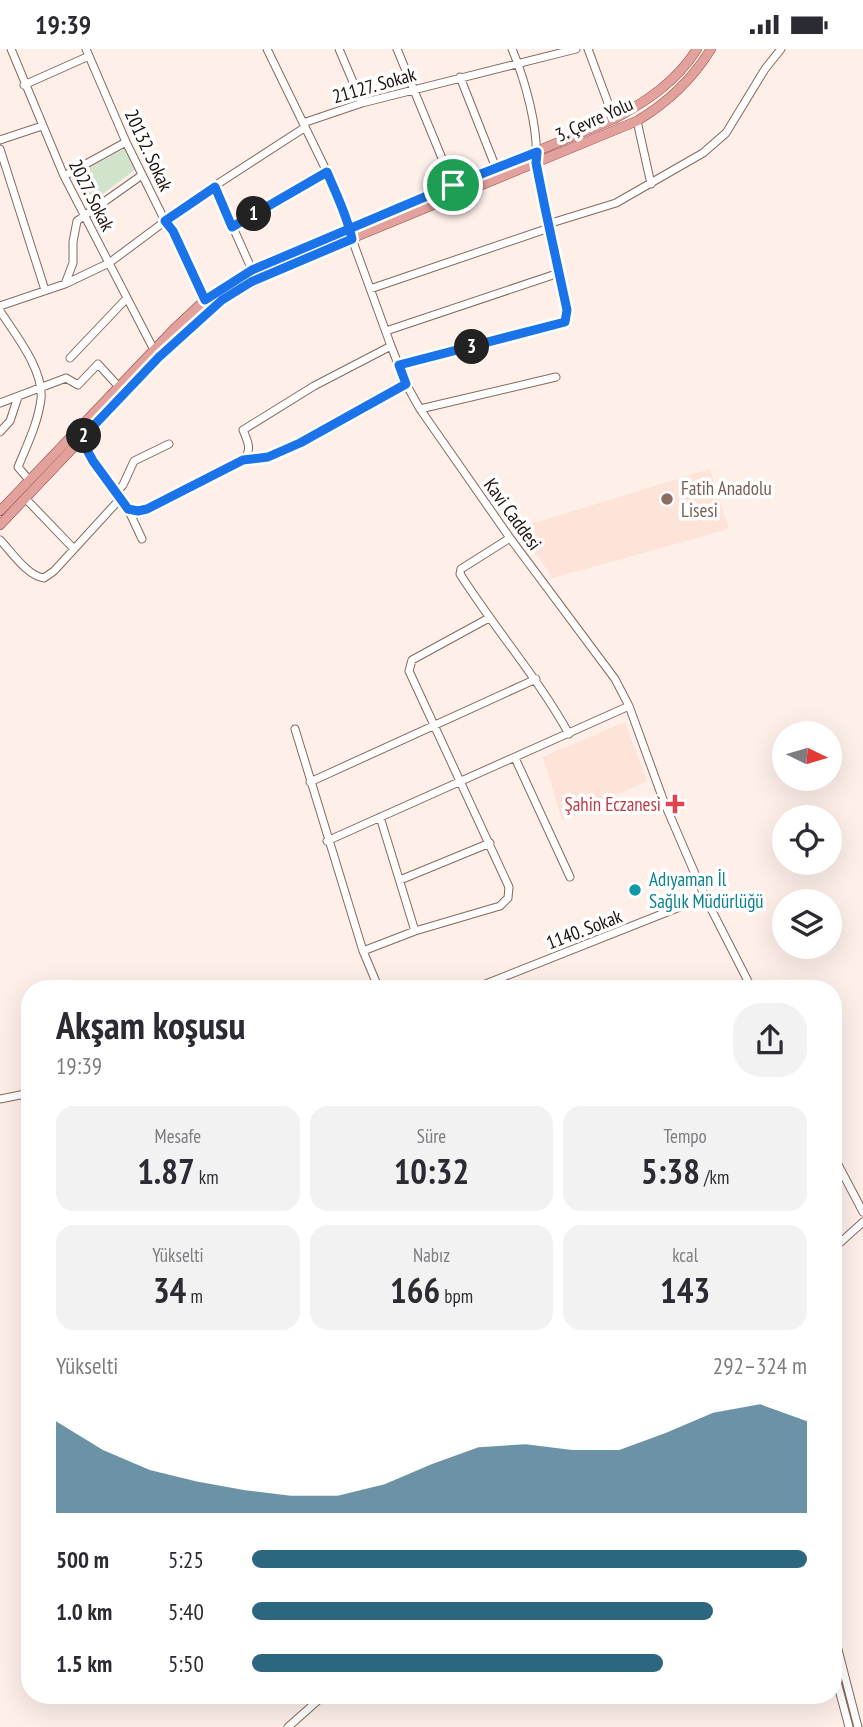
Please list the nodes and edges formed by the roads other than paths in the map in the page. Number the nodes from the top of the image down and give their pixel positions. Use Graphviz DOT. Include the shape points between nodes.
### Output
graph roads {
  1 [pos="11,49"];
  2 [pos="267,49"];
  3 [pos="339,49"];
  4 [pos="397,49"];
  5 [pos="512,49"];
  6 [pos="576,49"];
  7 [pos="588,49"];
  8 [pos="697,49"];
  9 [pos="711,49"];
  10 [pos="781,49"];
  11 [pos="87,53"];
  12 [pos="518,64"];
  13 [pos="460,77"];
  14 [pos="24,85"];
  15 [pos="413,90"];
  16 [pos="362,103"];
  17 [pos="614,119"];
  18 [pos="638,121"];
  19 [pos="303,126"];
  20 [pos="41,127"];
  21 [pos="0,140"];
  22 [pos="126,142"];
  23 [pos="0,149"];
  24 [pos="537,152"];
  25 [pos="536,163"];
  26 [pos="496,168"];
  27 [pos="327,172"];
  28 [pos="142,175"];
  29 [pos="64,176"];
  30 [pos="651,184"];
  31 [pos="453,185"];
  32 [pos="215,187"];
  33 [pos="83,217"];
  34 [pos="165,221"];
  35 [pos="549,226"];
  36 [pos="232,227"];
  37 [pos="351,234"];
  38 [pos="109,263"];
  39 [pos="252,270"];
  40 [pos="559,273"];
  41 [pos="65,284"];
  42 [pos="370,289"];
  43 [pos="45,290"];
  44 [pos="127,298"];
  45 [pos="205,300"];
  46 [pos="0,308"];
  47 [pos="386,331"];
  48 [pos="391,346"];
  49 [pos="154,350"];
  50 [pos="70,358"];
  51 [pos="399,365"];
  52 [pos="556,377"];
  53 [pos="406,384"];
  54 [pos="119,387"];
  55 [pos="41,388"];
  56 [pos="0,392"];
  57 [pos="18,397"];
  58 [pos="1,403"];
  59 [pos="420,409"];
  60 [pos="0,432"];
  61 [pos="81,439"];
  62 [pos="169,444"];
  63 [pos="243,460"];
  64 [pos="29,480"];
  65 [pos="118,496"];
  66 [pos="25,498"];
  67 [pos="128,509"];
  68 [pos="0,512"];
  69 [pos="0,526"];
  70 [pos="510,538"];
  71 [pos="142,539"];
  72 [pos="0,540"];
  73 [pos="74,549"];
  74 [pos="489,618"];
  75 [pos="536,679"];
  76 [pos="629,706"];
  77 [pos="434,725"];
  78 [pos="295,729"];
  79 [pos="569,734"];
  80 [pos="514,758"];
  81 [pos="310,782"];
  82 [pos="460,782"];
  83 [pos="380,817"];
  84 [pos="327,841"];
  85 [pos="490,843"];
  86 [pos="570,877"];
  87 [pos="400,880"];
  88 [pos="705,897"];
  89 [pos="415,931"];
  90 [pos="363,951"];
  91 [pos="375,980"];
  92 [pos="496,980"];
  93 [pos="747,980"];
  94 [pos="21,1095"];
  95 [pos="0,1099"];
  96 [pos="842,1171"];
  97 [pos="863,1212"];
  98 [pos="863,1222"];
  99 [pos="842,1241"];
  100 [pos="842,1665"];
  101 [pos="842,1701"];
  102 [pos="314,1704"];
  103 [pos="288,1727"];
  104 [pos="849,1727"];
  105 [pos="858,1727"];
  1 -- 14 [label="street, 2027. Sokak"];
  2 -- 19 [label="street, Kavi Caddesi"];
  3 -- 16 [label="street"];
  4 -- 15 [label="street"];
  5 -- 12 [label="street"];
  6 -- 12 [label="street, 21127. Sokak"];
  7 -- 17 [label="street"];
  8 -- 17 [label="main road, 3. Çevre Yolu" via="668,84"];
  9 -- 18 [label="main road, 3. Çevre Yolu" via="683,87"];
  10 -- 30 [label="street" via="726,133 703,153"];
  11 -- 14 [label="street"];
  11 -- 22 [label="street, 20132. Sokak"];
  12 -- 13 [label="street, 21127. Sokak"];
  12 -- 24 [label="street"];
  13 -- 15 [label="street, 21127. Sokak"];
  13 -- 26 [label="street"];
  14 -- 20 [label="street, 2027. Sokak"];
  15 -- 16 [label="street, 21127. Sokak"];
  15 -- 31 [label="street"];
  16 -- 19 [label="street, 21127. Sokak"];
  17 -- 24 [label="main road, 3. Çevre Yolu"];
  18 -- 25 [label="main road, 3. Çevre Yolu"];
  18 -- 30 [label="street"];
  19 -- 27 [label="street, Kavi Caddesi"];
  19 -- 32 [label="street, 21127. Sokak"];
  20 -- 21 [label="street"];
  20 -- 29 [label="street, 2027. Sokak"];
  22 -- 28 [label="street, 20132. Sokak"];
  22 -- 29 [label="street"];
  23 -- 43 [label="street"];
  24 -- 25 [label="street"];
  24 -- 26 [label="main road, 3. Çevre Yolu"];
  25 -- 35 [label="street"];
  25 -- 37 [label="main road, 3. Çevre Yolu"];
  26 -- 31 [label="main road, 3. Çevre Yolu"];
  27 -- 36 [label="street"];
  27 -- 37 [label="street, Kavi Caddesi"];
  28 -- 33 [label="street"];
  28 -- 34 [label="street, 20132. Sokak"];
  29 -- 33 [label="street, 2027. Sokak"];
  30 -- 35 [label="street" via="616,203"];
  31 -- 37 [label="main road, 3. Çevre Yolu"];
  32 -- 34 [label="street, 21127. Sokak"];
  32 -- 36 [label="street"];
  33 -- 38 [label="street, 2027. Sokak"];
  33 -- 41 [label="street" via="77,221 73,263"];
  34 -- 38 [label="street, 21127. Sokak"];
  34 -- 45 [label="street, 20132. Sokak"];
  35 -- 40 [label="street"];
  35 -- 42 [label="street"];
  36 -- 39 [label="street"];
  37 -- 39 [label="main road, 3. Çevre Yolu"];
  37 -- 42 [label="street, Kavi Caddesi"];
  37 -- 61 [label="main road, 3. Çevre Yolu" via="222,300 159,357"];
  38 -- 41 [label="street, 21127. Sokak"];
  38 -- 44 [label="street, 2027. Sokak"];
  39 -- 45 [label="main road, 3. Çevre Yolu"];
  40 -- 47 [label="street"];
  40 -- 51 [label="street" via="565,322"];
  41 -- 43 [label="street, 21127. Sokak"];
  42 -- 47 [label="street, Kavi Caddesi"];
  43 -- 46 [label="street, 21127. Sokak"];
  44 -- 49 [label="street, 2027. Sokak"];
  44 -- 50 [label="street"];
  45 -- 49 [label="main road, 3. Çevre Yolu"];
  46 -- 55 [label="street" via="28,352"];
  47 -- 48 [label="street, Kavi Caddesi"];
  48 -- 51 [label="street, Kavi Caddesi"];
  48 -- 63 [label="street" via="243,430 250,445"];
  49 -- 54 [label="main road, 3. Çevre Yolu"];
  51 -- 53 [label="street, Kavi Caddesi"];
  52 -- 59 [label="street"];
  53 -- 59 [label="street, Kavi Caddesi"];
  53 -- 63 [label="street" via="300,443 268,457"];
  54 -- 55 [label="street" via="98,364 78,385 66,378"];
  54 -- 64 [label="main road, 3. Çevre Yolu"];
  55 -- 57 [label="street"];
  55 -- 64 [label="street" via="36,423 19,467"];
  56 -- 58 [label="street"];
  57 -- 58 [label="street"];
  57 -- 60 [label="street" via="10,421"];
  59 -- 70 [label="street, Kavi Caddesi"];
  61 -- 65 [label="street"];
  61 -- 66 [label="main road, 3. Çevre Yolu"];
  62 -- 65 [label="street" via="134,461"];
  63 -- 67 [label="street" via="147,509"];
  64 -- 68 [label="main road, 3. Çevre Yolu"];
  65 -- 67 [label="street"];
  65 -- 73 [label="street"];
  66 -- 69 [label="main road, 3. Çevre Yolu"];
  66 -- 73 [label="street"];
  67 -- 71 [label="street"];
  70 -- 74 [label="street" via="461,569"];
  70 -- 76 [label="street, Kavi Caddesi" via="610,670"];
  72 -- 73 [label="street" via="44,579"];
  74 -- 75 [label="street"];
  74 -- 77 [label="street" via="410,663 410,674"];
  75 -- 77 [label="street"];
  75 -- 79 [label="street"];
  76 -- 79 [label="street"];
  76 -- 88 [label="street, Kavi Caddesi"];
  77 -- 81 [label="street"];
  77 -- 82 [label="street"];
  78 -- 81 [label="street"];
  79 -- 80 [label="street"];
  80 -- 82 [label="street"];
  80 -- 86 [label="street"];
  81 -- 84 [label="street"];
  82 -- 83 [label="street"];
  82 -- 85 [label="street"];
  83 -- 84 [label="street"];
  83 -- 87 [label="street"];
  84 -- 90 [label="street"];
  85 -- 87 [label="street"];
  85 -- 89 [label="street" via="509,887 507,901"];
  87 -- 89 [label="street"];
  88 -- 92 [label="street, 1140. Sokak"];
  88 -- 93 [label="street, Kavi Caddesi"];
  89 -- 90 [label="street"];
  90 -- 91 [label="street"];
  94 -- 95 [label="street"];
  96 -- 97 [label="street"];
  98 -- 99 [label="street"];
  100 -- 105 [label="street"];
  101 -- 104 [label="street"];
  102 -- 103 [label="street"];
}
